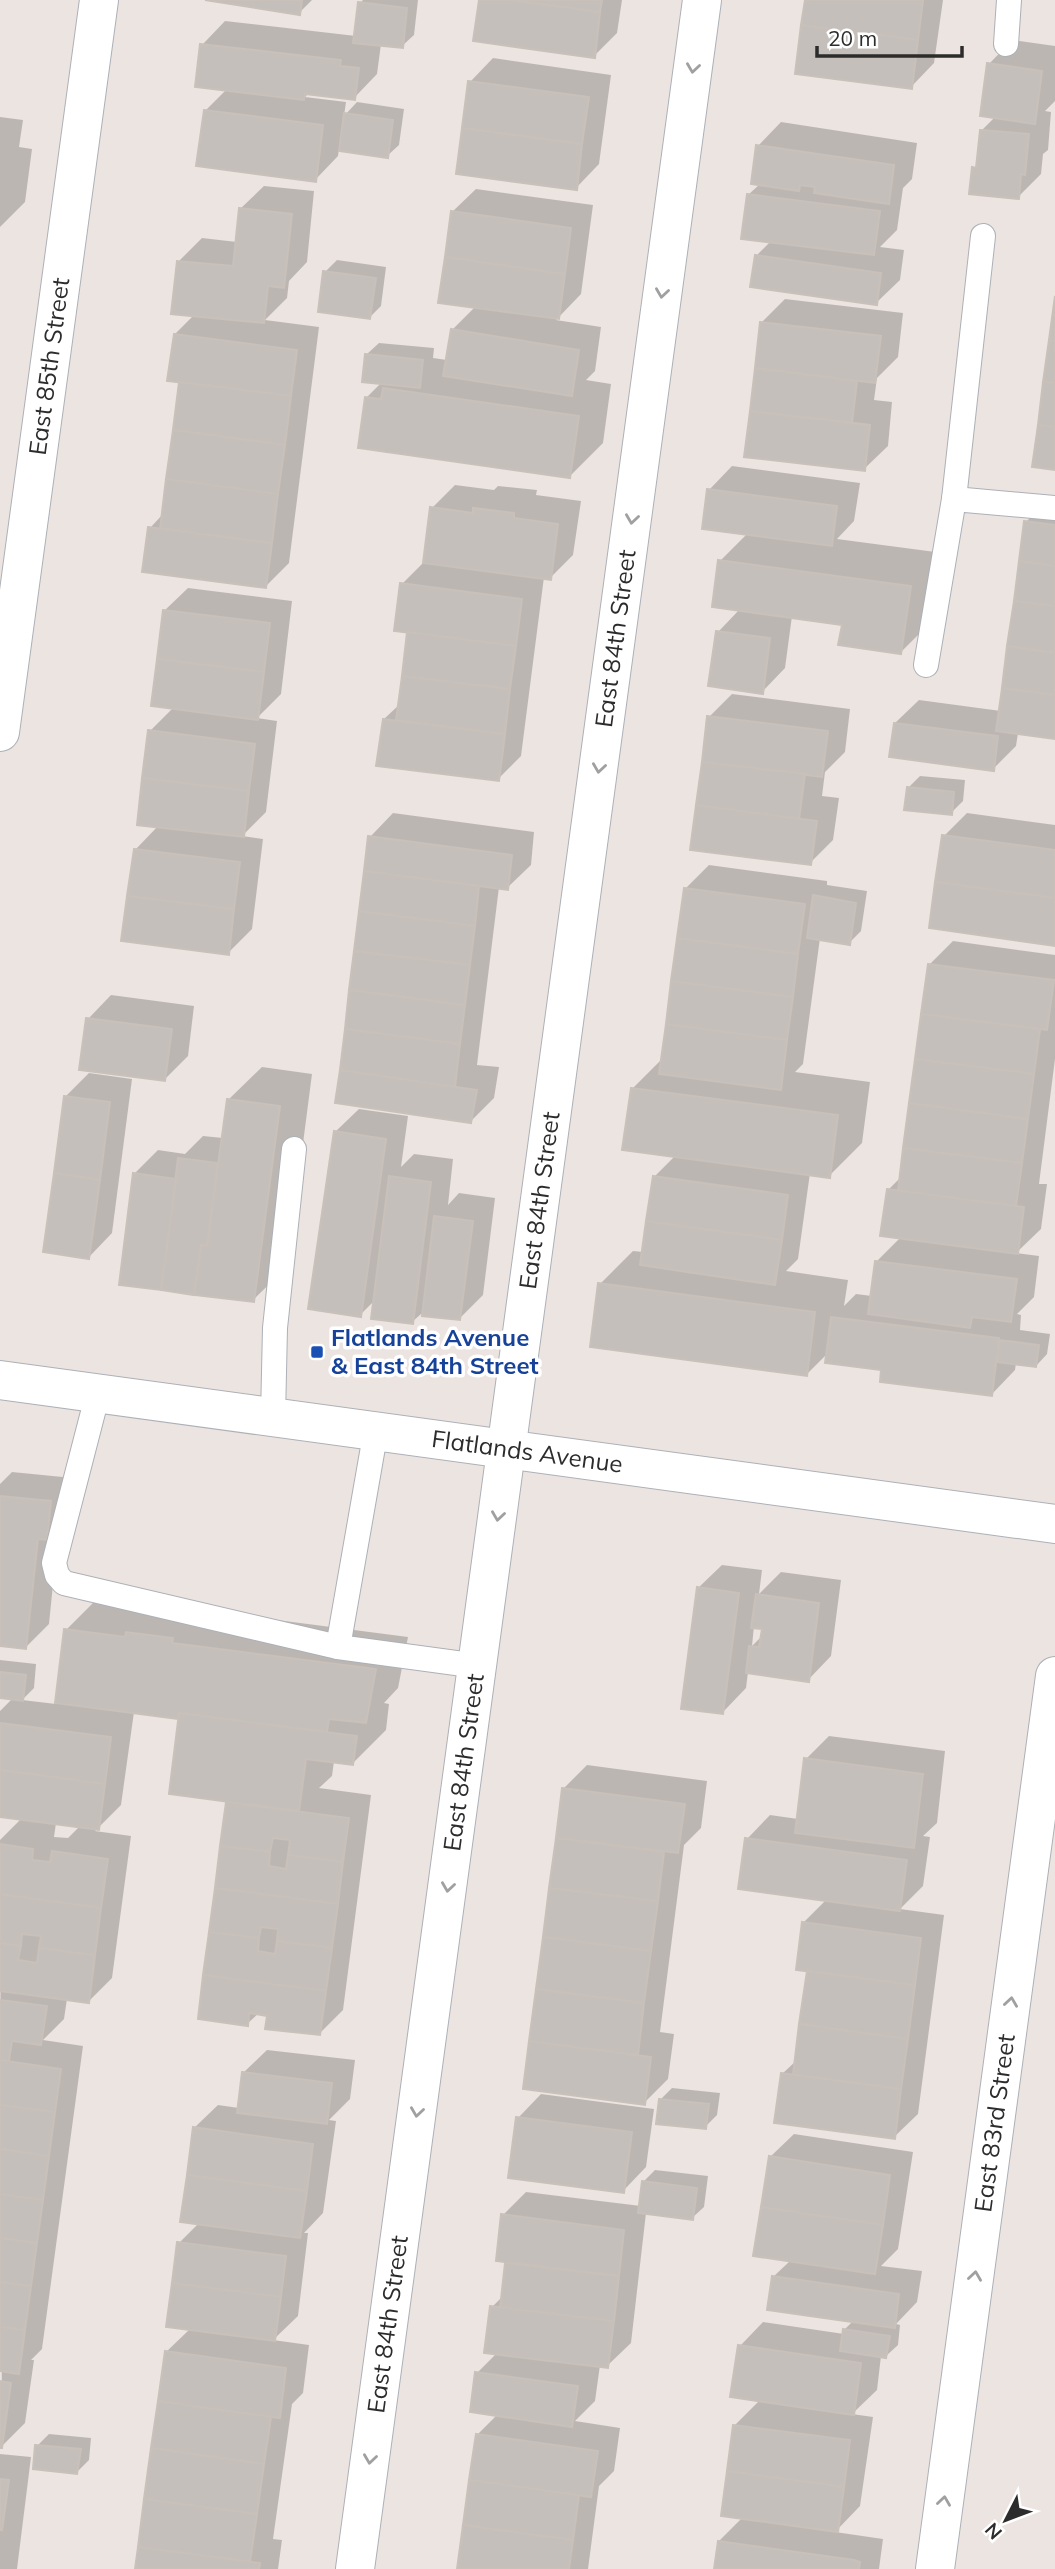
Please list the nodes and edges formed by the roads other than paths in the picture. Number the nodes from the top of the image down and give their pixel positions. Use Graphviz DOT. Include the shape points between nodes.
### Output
graph roads {
  1 [pos="99,0"];
  2 [pos="702,0"];
  3 [pos="1009,0"];
  4 [pos="1006,44"];
  5 [pos="983,236"];
  6 [pos="954,499"];
  7 [pos="1055,508"];
  8 [pos="926,665"];
  9 [pos="0,732"];
  10 [pos="294,1149"];
  11 [pos="0,1380"];
  12 [pos="98,1393"];
  13 [pos="273,1416"];
  14 [pos="376,1430"];
  15 [pos="507,1448"];
  16 [pos="1055,1524"];
  17 [pos="338,1647"];
  18 [pos="478,1666"];
  19 [pos="1055,1676"];
  20 [pos="355,2569"];
  21 [pos="935,2569"];
  1 -- 9 [label="street, East 85th Street"];
  2 -- 15 [label="street, East 84th Street, one-way"];
  3 -- 4 [label="lane"];
  5 -- 6 [label="lane"];
  6 -- 7 [label="lane"];
  6 -- 8 [label="lane"];
  10 -- 13 [label="lane" via="275,1328"];
  11 -- 12 [label="street, Flatlands Avenue"];
  12 -- 13 [label="street, Flatlands Avenue"];
  12 -- 17 [label="lane" via="54,1563 64,1583"];
  13 -- 14 [label="street, Flatlands Avenue"];
  14 -- 15 [label="street, Flatlands Avenue"];
  14 -- 17 [label="lane"];
  15 -- 16 [label="street, Flatlands Avenue"];
  15 -- 18 [label="street, East 84th Street, one-way"];
  17 -- 18 [label="lane"];
  18 -- 20 [label="street, East 84th Street, one-way"];
  21 -- 19 [label="street, East 83rd Street, one-way"];
}
